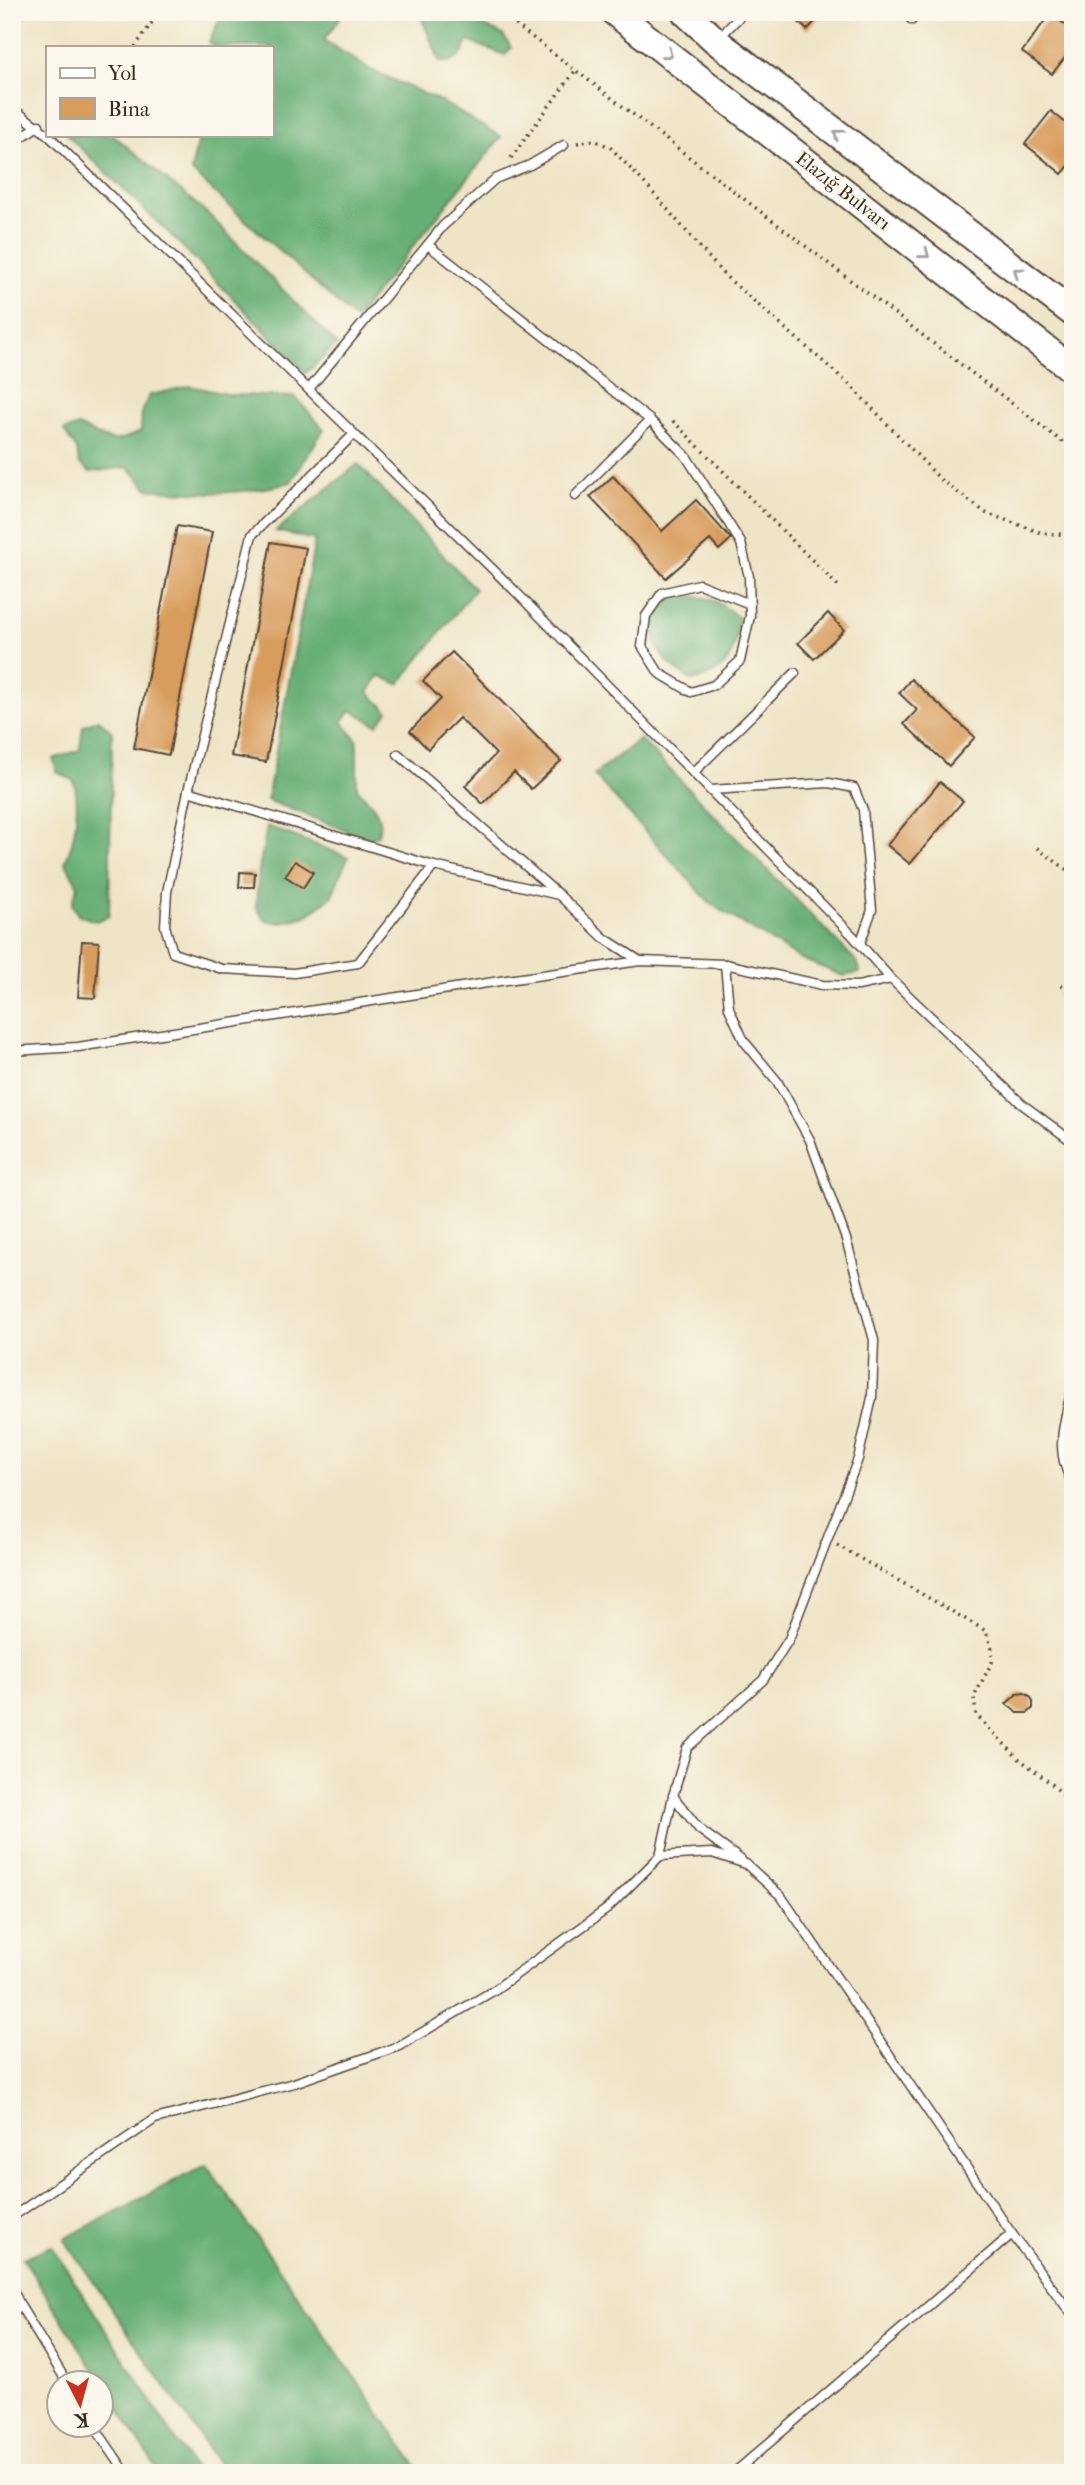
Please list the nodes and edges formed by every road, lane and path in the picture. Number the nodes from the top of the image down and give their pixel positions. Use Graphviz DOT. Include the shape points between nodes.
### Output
graph roads {
  1 [pos="159,12"];
  2 [pos="499,12"];
  3 [pos="614,12"];
  4 [pos="744,12"];
  5 [pos="904,12"];
  6 [pos="919,12"];
  7 [pos="701,22"];
  8 [pos="136,46"];
  9 [pos="576,71"];
  10 [pos="12,108"];
  11 [pos="39,125"];
  12 [pos="46,132"];
  13 [pos="50,136"];
  14 [pos="12,144"];
  15 [pos="564,145"];
  16 [pos="495,179"];
  17 [pos="428,245"];
  18 [pos="1073,313"];
  19 [pos="1073,370"];
  20 [pos="309,389"];
  21 [pos="650,420"];
  22 [pos="354,433"];
  23 [pos="1073,450"];
  24 [pos="575,496"];
  25 [pos="1073,535"];
  26 [pos="840,588"];
  27 [pos="750,604"];
  28 [pos="796,673"];
  29 [pos="398,754"];
  30 [pos="693,773"];
  31 [pos="710,790"];
  32 [pos="188,791"];
  33 [pos="1037,848"];
  34 [pos="435,866"];
  35 [pos="1073,874"];
  36 [pos="559,895"];
  37 [pos="860,944"];
  38 [pos="640,961"];
  39 [pos="725,964"];
  40 [pos="891,979"];
  41 [pos="1061,985"];
  42 [pos="1073,994"];
  43 [pos="12,1051"];
  44 [pos="1073,1142"];
  45 [pos="1073,1386"];
  46 [pos="1073,1483"];
  47 [pos="826,1539"];
  48 [pos="673,1796"];
  49 [pos="1073,1805"];
  50 [pos="660,1856"];
  51 [pos="746,1864"];
  52 [pos="12,2217"];
  53 [pos="1012,2234"];
  54 [pos="12,2288"];
  55 [pos="1073,2316"];
  56 [pos="59,2370"];
  57 [pos="104,2440"];
  58 [pos="126,2473"];
  59 [pos="734,2473"];
  1 -- 8 [label="path"];
  2 -- 9 [label="path"];
  3 -- 19 [label="main road, Elazığ Bulvarı, one-way"];
  4 -- 7 [label="lane"];
  5 -- 6 [label="lane" via="912,20"];
  18 -- 7 [label="main road, one-way"];
  9 -- 16 [label="path"];
  9 -- 23 [label="path"];
  10 -- 11 [label="lane"];
  11 -- 12 [label="lane"];
  11 -- 14 [label="lane"];
  13 -- 20 [label="lane"];
  15 -- 16 [label="lane"];
  15 -- 25 [label="path" via="594,139 610,147 724,275 850,385 941,480 986,513 1042,533"];
  16 -- 17 [label="lane"];
  17 -- 20 [label="lane"];
  17 -- 21 [label="lane"];
  20 -- 22 [label="lane"];
  21 -- 24 [label="lane"];
  21 -- 26 [label="path" via="667,418 677,425"];
  21 -- 27 [label="lane" via="687,456 741,543"];
  22 -- 30 [label="lane"];
  22 -- 32 [label="lane" via="252,535"];
  27 -- 27 [label="lane" via="740,661 714,685 691,692 659,673 642,646 646,616 662,593 699,584"];
  28 -- 30 [label="lane"];
  29 -- 36 [label="lane"];
  30 -- 31 [label="lane"];
  31 -- 37 [label="lane"];
  31 -- 37 [label="lane" via="829,783 854,789 863,810 872,910"];
  32 -- 34 [label="lane"];
  32 -- 34 [label="lane" via="167,892 165,926 173,953 222,969 294,973 358,963"];
  33 -- 35 [label="path"];
  34 -- 36 [label="lane"];
  36 -- 38 [label="lane" via="604,938"];
  37 -- 40 [label="lane"];
  38 -- 39 [label="lane"];
  38 -- 43 [label="lane" via="78,1047"];
  39 -- 40 [label="lane" via="822,985 858,986"];
  39 -- 47 [label="lane" via="729,1008 744,1041 777,1081 810,1140 846,1239 874,1340 872,1398 858,1459"];
  40 -- 44 [label="lane" via="1022,1104"];
  41 -- 42 [label="path"];
  45 -- 46 [label="lane" via="1061,1434 1065,1470"];
  47 -- 48 [label="lane" via="789,1639 763,1680 687,1748"];
  47 -- 49 [label="path" via="986,1631 992,1662 974,1697 976,1716"];
  48 -- 50 [label="lane"];
  48 -- 51 [label="lane" via="699,1829"];
  50 -- 51 [label="lane" via="712,1853"];
  50 -- 52 [label="lane" via="607,1909 493,1991 399,2046 294,2083 155,2119"];
  51 -- 53 [label="lane" via="782,1896"];
  53 -- 55 [label="lane"];
  53 -- 59 [label="lane"];
  54 -- 56 [label="lane"];
  57 -- 58 [label="lane"];
}
